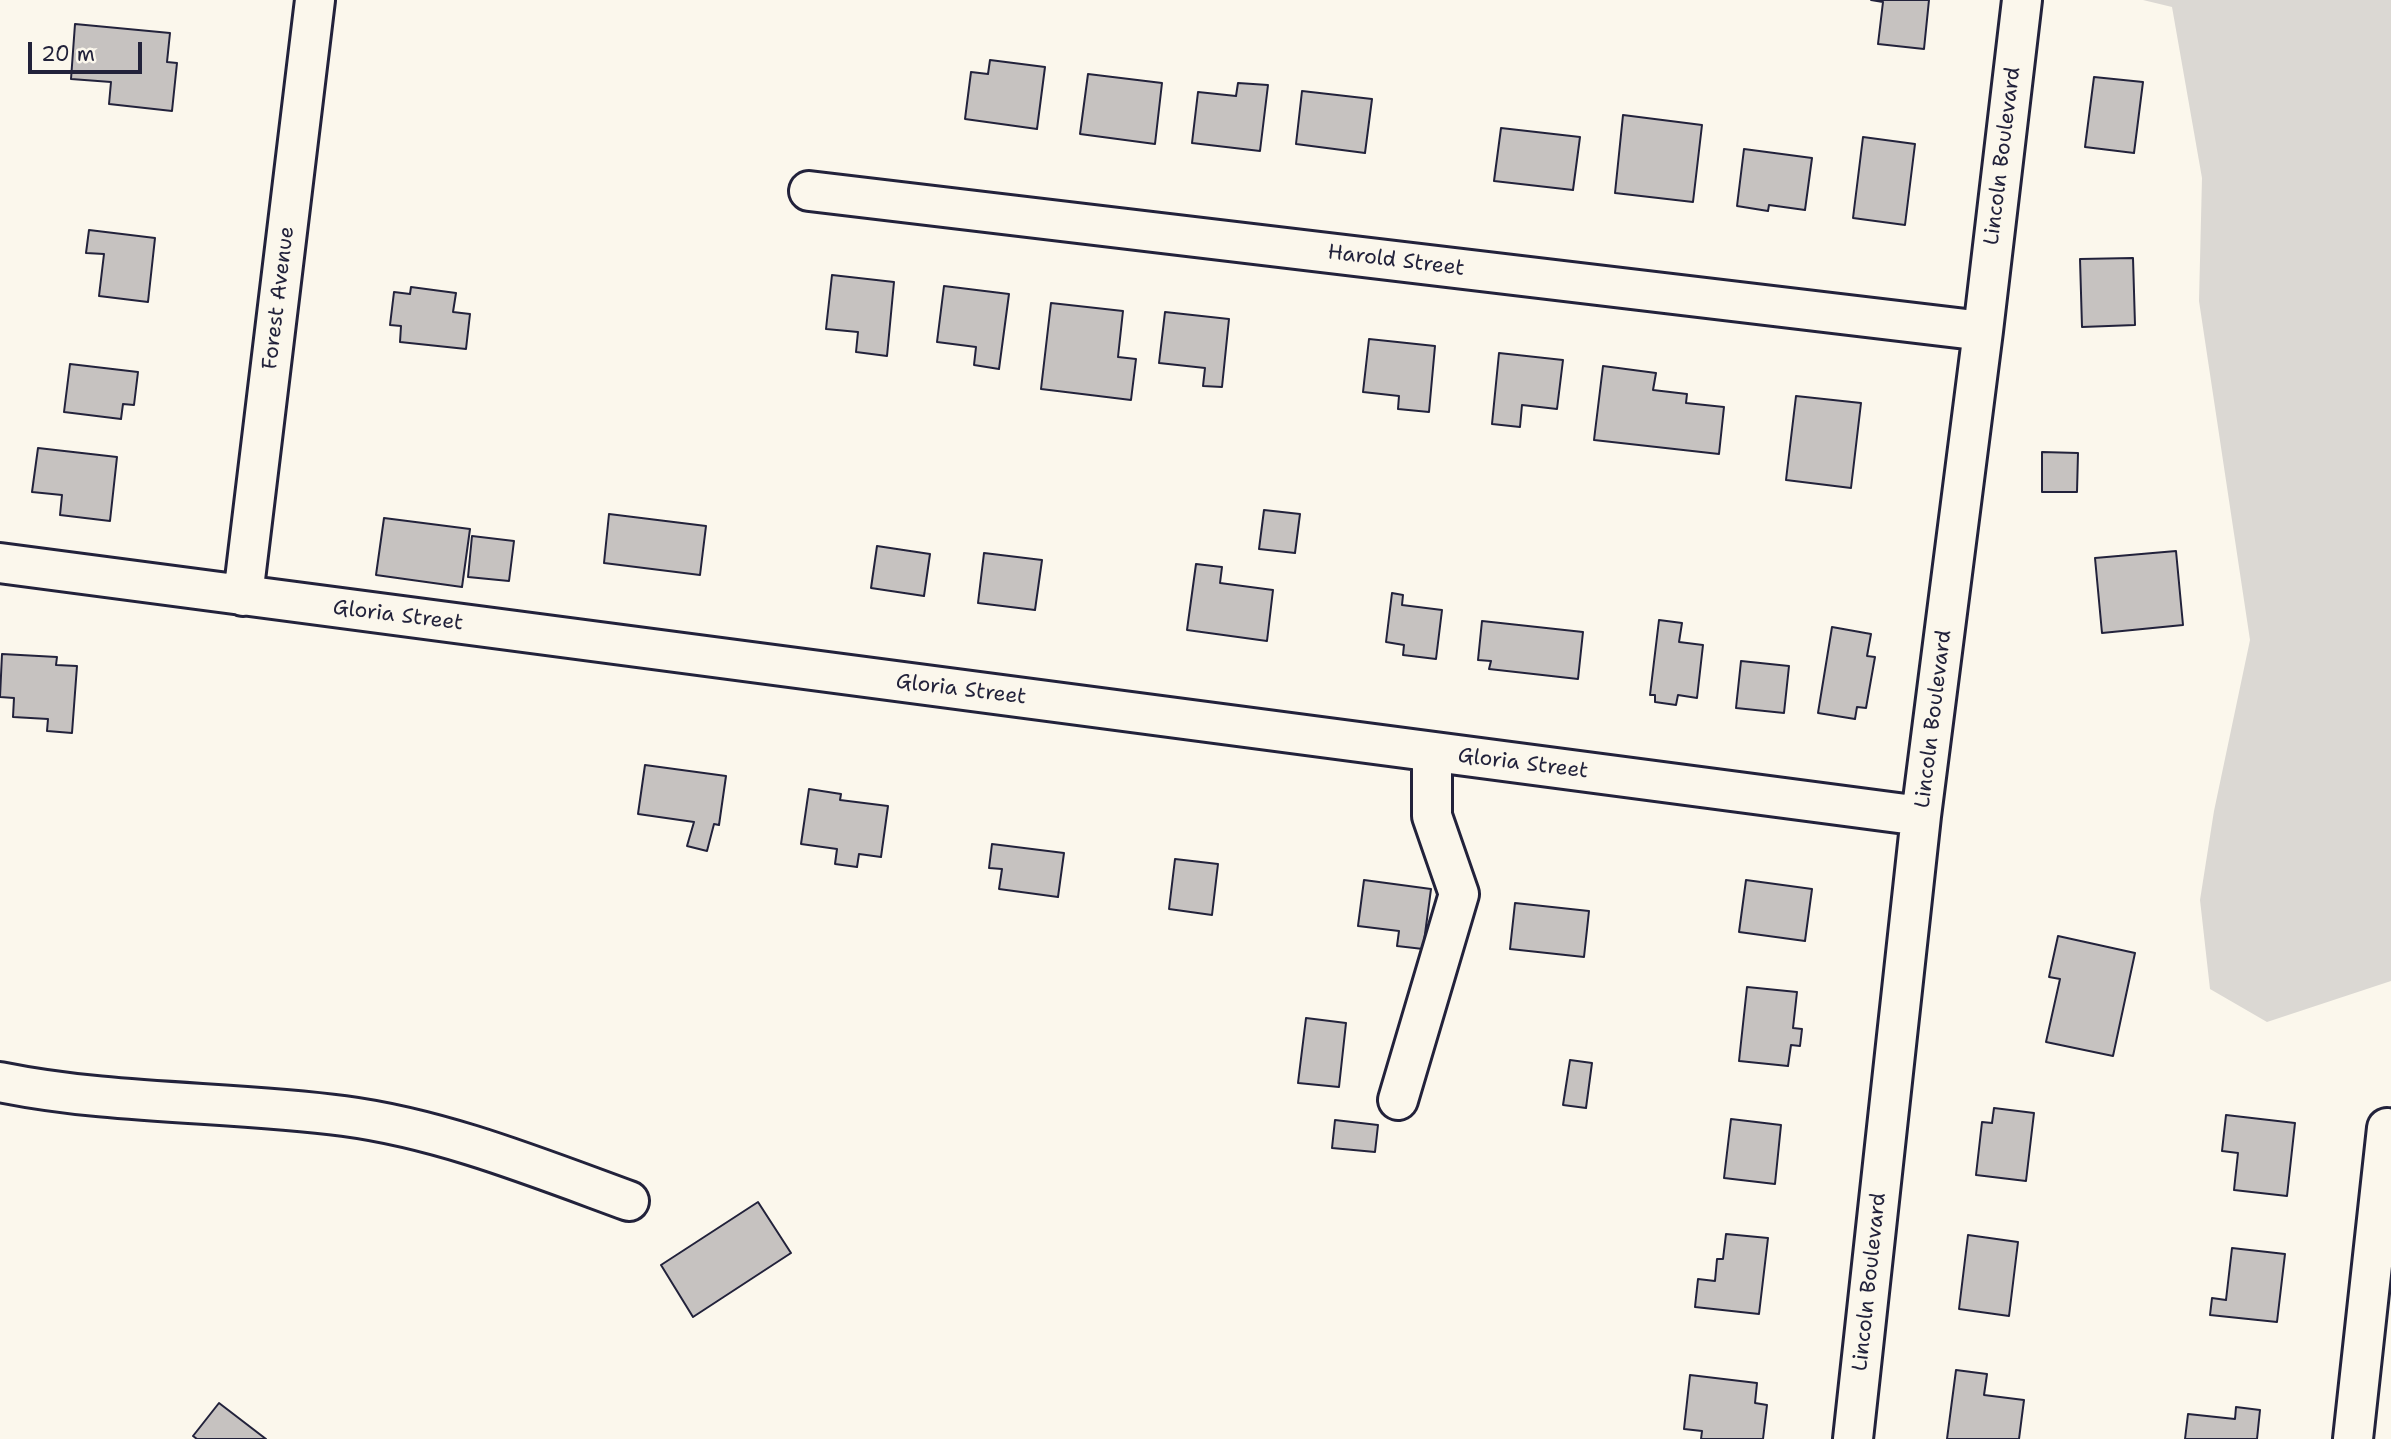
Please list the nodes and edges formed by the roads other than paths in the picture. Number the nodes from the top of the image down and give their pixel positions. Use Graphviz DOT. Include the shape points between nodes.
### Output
graph roads {
  1 [pos="315,0"];
  2 [pos="2022,0"];
  3 [pos="809,191"];
  4 [pos="1983,331"];
  5 [pos="0,563"];
  6 [pos="243,596"];
  7 [pos="1432,752"];
  8 [pos="1921,816"];
  9 [pos="0,1082"];
  10 [pos="1398,1100"];
  11 [pos="2387,1128"];
  12 [pos="629,1201"];
  13 [pos="1853,1439"];
  14 [pos="2353,1439"];
  1 -- 6 [label="street, Forest Avenue"];
  2 -- 4 [label="street, Lincoln Boulevard"];
  3 -- 4 [label="street, Harold Street"];
  4 -- 8 [label="street, Lincoln Boulevard"];
  5 -- 6 [label="street, Gloria Street"];
  6 -- 7 [label="street, Gloria Street"];
  7 -- 8 [label="street, Gloria Street"];
  7 -- 10 [label="street" via="1432,816 1459,894"];
  8 -- 13 [label="street, Lincoln Boulevard"];
  9 -- 12 [label="street" via="104,1097 346,1116 494,1152"];
  11 -- 14 [label="street"];
}
